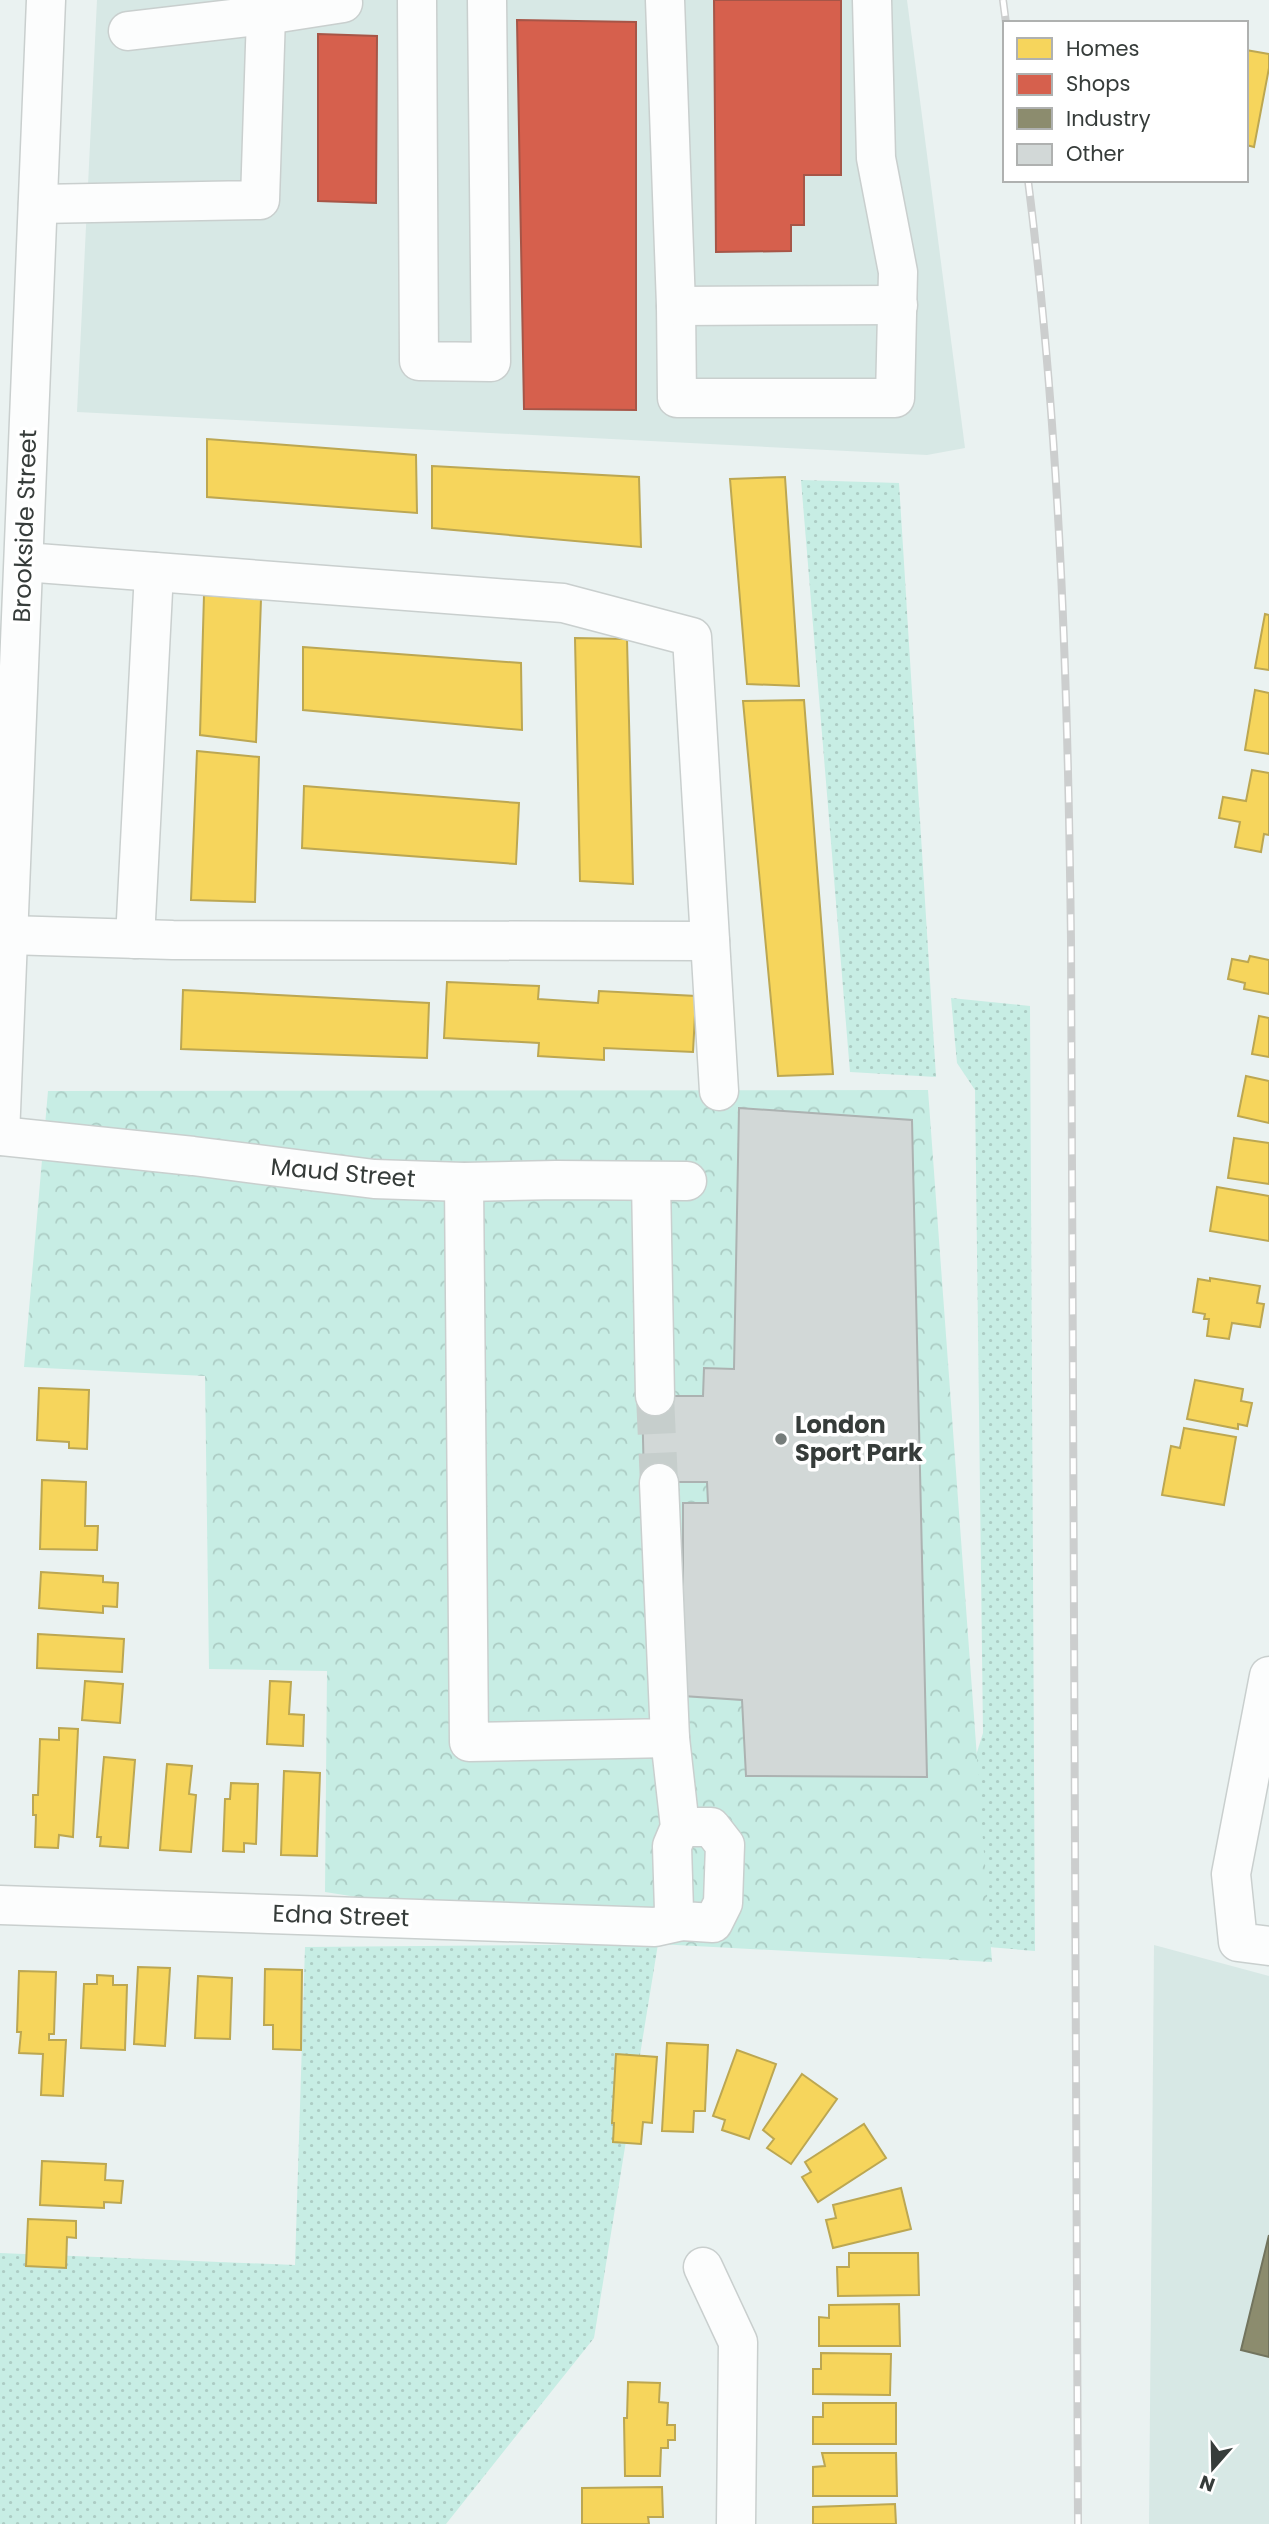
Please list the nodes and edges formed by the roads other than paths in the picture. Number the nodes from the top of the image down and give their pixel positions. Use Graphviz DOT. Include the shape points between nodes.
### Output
graph roads {
  1 [pos="46,0"];
  2 [pos="417,0"];
  3 [pos="487,0"];
  4 [pos="665,0"];
  5 [pos="872,0"];
  6 [pos="343,3"];
  7 [pos="264,8"];
  8 [pos="128,31"];
  9 [pos="38,204"];
  10 [pos="898,305"];
  11 [pos="676,306"];
  12 [pos="24,562"];
  13 [pos="154,572"];
  14 [pos="8,935"];
  15 [pos="135,939"];
  16 [pos="710,942"];
  17 [pos="719,1091"];
  18 [pos="0,1136"];
  19 [pos="464,1182"];
  20 [pos="655,1396"];
  21 [pos="659,1483"];
  22 [pos="1269,1676"];
  23 [pos="670,1738"];
  24 [pos="680,1827"];
  25 [pos="0,1905"];
  26 [pos="682,1921"];
  27 [pos="1269,1946"];
  28 [pos="703,2267"];
  29 [pos="736,2524"];
  1 -- 9 [label="street, Brookside Street"];
  2 -- 3 [label="street" via="419,361 491,362"];
  4 -- 11 [label="street"];
  5 -- 10 [label="street" via="876,158 898,272"];
  6 -- 7 [label="street"];
  7 -- 8 [label="street"];
  7 -- 9 [label="street" via="260,200"];
  9 -- 12 [label="street, Brookside Street"];
  10 -- 11 [label="street"];
  10 -- 11 [label="street" via="895,398 677,398"];
  12 -- 13 [label="street"];
  12 -- 14 [label="street, Brookside Street"];
  13 -- 15 [label="street"];
  13 -- 16 [label="street" via="563,603 692,637"];
  14 -- 15 [label="street"];
  14 -- 18 [label="street, Brookside Street"];
  15 -- 16 [label="street"];
  16 -- 17 [label="street"];
  18 -- 19 [label="street, Maud Street" via="374,1179"];
  19 -- 20 [label="street, Maud Street" via="669,1181"];
  19 -- 23 [label="street" via="469,1742"];
  21 -- 23 [label="street"];
  22 -- 27 [label="street" via="1231,1874 1238,1942"];
  23 -- 24 [label="street"];
  24 -- 26 [label="street" via="671,1846 674,1911"];
  24 -- 26 [label="street, Edna Street" via="711,1827 725,1845 723,1903 713,1923"];
  25 -- 26 [label="street, Edna Street" via="655,1927"];
  28 -- 29 [label="street" via="738,2342"];
}
